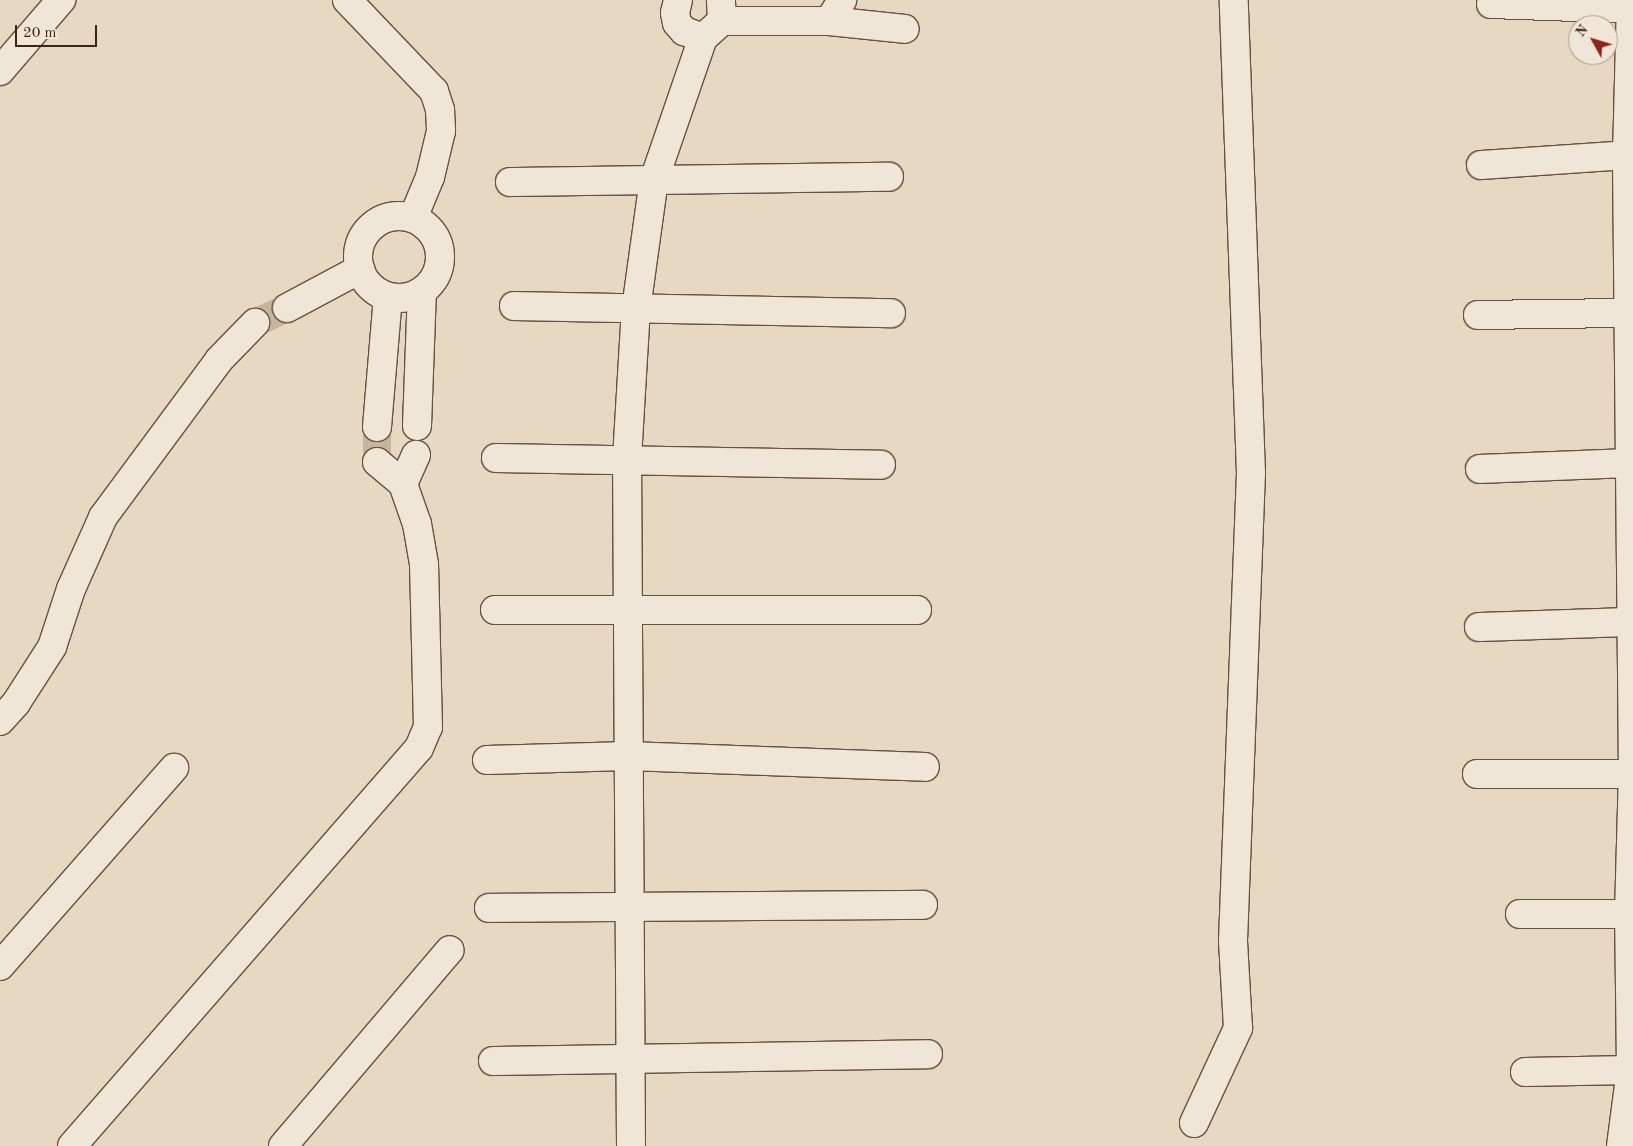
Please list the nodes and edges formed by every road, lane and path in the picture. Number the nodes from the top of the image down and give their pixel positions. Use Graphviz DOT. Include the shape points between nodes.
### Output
graph roads {
  1 [pos="61,0"];
  2 [pos="346,0"];
  3 [pos="678,0"];
  4 [pos="1234,0"];
  5 [pos="1491,4"];
  6 [pos="1631,4"];
  7 [pos="836,11"];
  8 [pos="715,20"];
  9 [pos="905,29"];
  10 [pos="0,71"];
  11 [pos="1627,155"];
  12 [pos="1481,165"];
  13 [pos="889,177"];
  14 [pos="654,180"];
  15 [pos="510,182"];
  16 [pos="413,218"];
  17 [pos="360,269"];
  18 [pos="422,292"];
  19 [pos="388,297"];
  20 [pos="514,306"];
  21 [pos="287,308"];
  22 [pos="636,309"];
  23 [pos="891,313"];
  24 [pos="1628,313"];
  25 [pos="1478,315"];
  26 [pos="255,323"];
  27 [pos="417,426"];
  28 [pos="377,427"];
  29 [pos="416,455"];
  30 [pos="496,458"];
  31 [pos="627,459"];
  32 [pos="377,462"];
  33 [pos="1628,463"];
  34 [pos="881,465"];
  35 [pos="1480,468"];
  36 [pos="403,484"];
  37 [pos="495,610"];
  38 [pos="917,610"];
  39 [pos="630,612"];
  40 [pos="1629,622"];
  41 [pos="1479,627"];
  42 [pos="0,721"];
  43 [pos="628,756"];
  44 [pos="487,760"];
  45 [pos="924,767"];
  46 [pos="174,768"];
  47 [pos="1478,774"];
  48 [pos="1633,774"];
  49 [pos="923,905"];
  50 [pos="489,908"];
  51 [pos="631,908"];
  52 [pos="1520,914"];
  53 [pos="1629,914"];
  54 [pos="450,950"];
  55 [pos="0,966"];
  56 [pos="928,1054"];
  57 [pos="631,1057"];
  58 [pos="493,1061"];
  59 [pos="1630,1070"];
  60 [pos="1525,1072"];
  61 [pos="1194,1123"];
  62 [pos="72,1146"];
  63 [pos="283,1146"];
  64 [pos="631,1146"];
  65 [pos="1621,1146"];
  1 -- 10 [label="street"];
  2 -- 16 [label="street" via="434,91 440,110 441,131 430,177"];
  3 -- 8 [label="street" via="675,13 684,31"];
  4 -- 61 [label="street" via="1251,472 1233,941 1238,1028"];
  5 -- 6 [label="street"];
  6 -- 11 [label="street"];
  7 -- 8 [label="street"];
  7 -- 9 [label="street"];
  8 -- 14 [label="street"];
  11 -- 12 [label="street"];
  11 -- 24 [label="street"];
  13 -- 14 [label="street"];
  14 -- 15 [label="street"];
  14 -- 22 [label="street"];
  16 -- 17 [label="street" via="398,216 384,219 371,228 362,240 358,254"];
  16 -- 18 [label="street" via="436,238 440,252 439,268 433,281"];
  17 -- 19 [label="street" via="366,282"];
  17 -- 21 [label="street"];
  18 -- 19 [label="street" via="406,298"];
  18 -- 27 [label="street"];
  19 -- 28 [label="street"];
  20 -- 22 [label="street"];
  22 -- 23 [label="street"];
  22 -- 31 [label="street"];
  24 -- 25 [label="street"];
  24 -- 33 [label="street"];
  26 -- 42 [label="street" via="201,382 103,517 70,588 52,647 16,703"];
  29 -- 36 [label="street"];
  30 -- 31 [label="street"];
  31 -- 34 [label="street"];
  31 -- 39 [label="street"];
  32 -- 36 [label="street"];
  33 -- 35 [label="street"];
  33 -- 40 [label="street"];
  36 -- 62 [label="street" via="417,524 424,573 428,727 419,748"];
  37 -- 39 [label="street"];
  38 -- 39 [label="street"];
  39 -- 43 [label="street"];
  40 -- 41 [label="street"];
  40 -- 48 [label="street"];
  43 -- 44 [label="street"];
  43 -- 45 [label="street"];
  43 -- 51 [label="street"];
  46 -- 55 [label="street"];
  47 -- 48 [label="street"];
  48 -- 53 [label="street"];
  49 -- 51 [label="street"];
  50 -- 51 [label="street"];
  51 -- 57 [label="street"];
  52 -- 53 [label="street"];
  53 -- 59 [label="street"];
  54 -- 63 [label="street"];
  56 -- 57 [label="street"];
  57 -- 58 [label="street"];
  57 -- 64 [label="street"];
  59 -- 60 [label="street"];
  59 -- 65 [label="street"];
}
